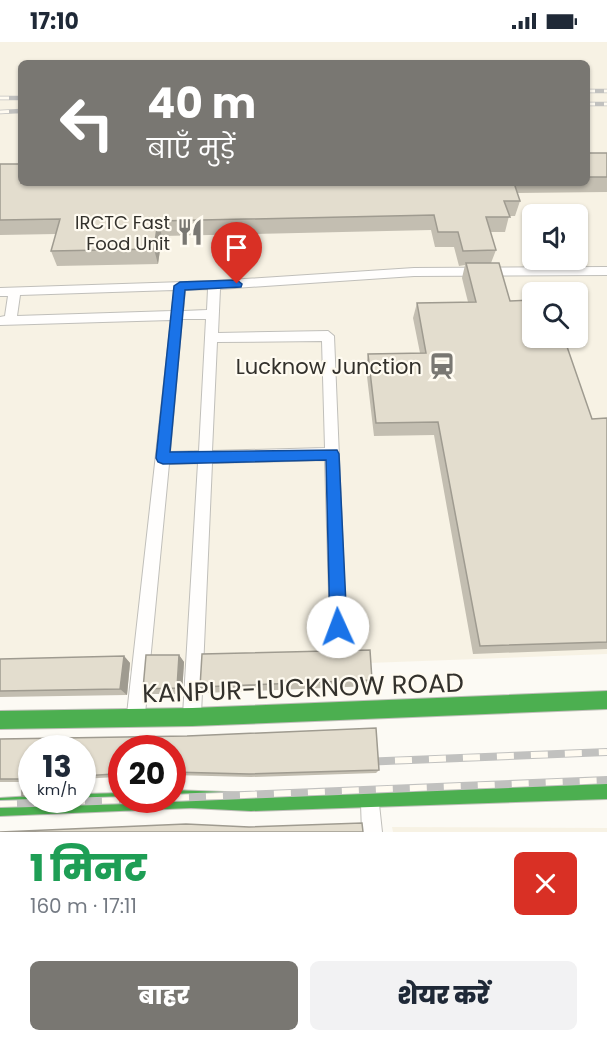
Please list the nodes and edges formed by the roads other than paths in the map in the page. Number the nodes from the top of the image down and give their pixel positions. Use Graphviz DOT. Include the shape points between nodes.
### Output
graph roads {
  1 [pos="607,271"];
  2 [pos="214,285"];
  3 [pos="180,286"];
  4 [pos="15,291"];
  5 [pos="0,292"];
  6 [pos="213,314"];
  7 [pos="177,316"];
  8 [pos="5,321"];
  9 [pos="211,338"];
  10 [pos="332,454"];
  11 [pos="163,458"];
  12 [pos="205,458"];
  13 [pos="338,627"];
  14 [pos="607,700"];
  15 [pos="192,717"];
  16 [pos="136,719"];
  17 [pos="0,720"];
  18 [pos="607,790"];
  19 [pos="370,799"];
  20 [pos="0,807"];
  21 [pos="372,832"];
  1 -- 2 [label="lane" via="414,272"];
  2 -- 3 [label="lane"];
  2 -- 6 [label="lane"];
  3 -- 4 [label="lane"];
  3 -- 7 [label="lane"];
  4 -- 5 [label="lane"];
  4 -- 8 [label="lane"];
  6 -- 7 [label="lane"];
  6 -- 9 [label="lane"];
  7 -- 8 [label="lane"];
  7 -- 11 [label="lane"];
  9 -- 10 [label="lane" via="328,336"];
  9 -- 12 [label="lane"];
  10 -- 12 [label="lane"];
  10 -- 13 [label="lane"];
  11 -- 12 [label="lane"];
  11 -- 16 [label="lane"];
  12 -- 15 [label="lane"];
  14 -- 15 [label="main road, KANPUR-LUCKNOW ROAD"];
  15 -- 16 [label="main road, KANPUR-LUCKNOW ROAD"];
  16 -- 17 [label="main road, KANPUR-LUCKNOW ROAD"];
  18 -- 19 [label="main road"];
  19 -- 20 [label="main road"];
  19 -- 21 [label="lane"];
}
